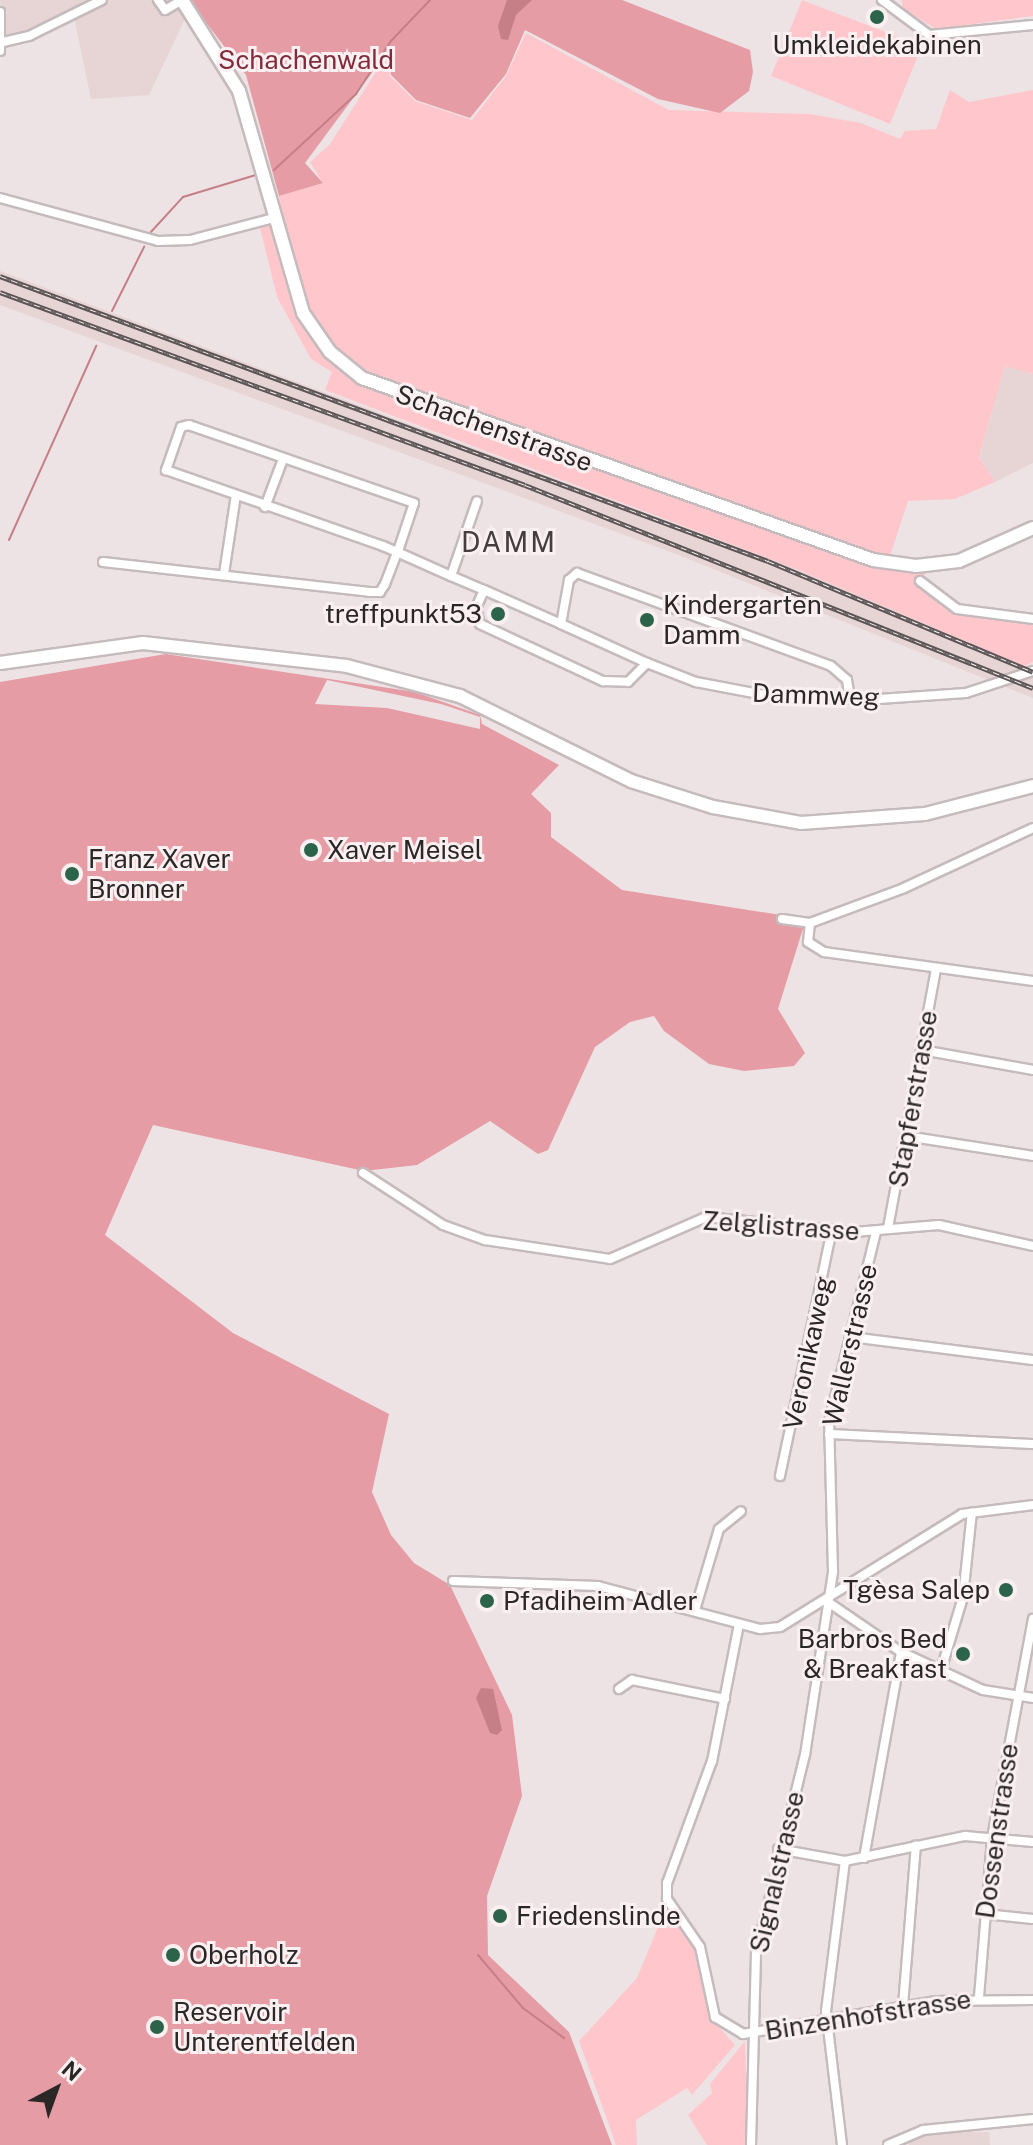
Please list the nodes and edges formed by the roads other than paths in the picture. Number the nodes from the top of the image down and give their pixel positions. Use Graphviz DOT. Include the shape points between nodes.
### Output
graph roads {
  1 [pos="102,0"];
  2 [pos="158,0"];
  3 [pos="182,0"];
  4 [pos="882,0"];
  5 [pos="0,12"];
  6 [pos="1033,25"];
  7 [pos="2,46"];
  8 [pos="0,198"];
  9 [pos="277,217"];
  10 [pos="283,459"];
  11 [pos="236,495"];
  12 [pos="477,501"];
  13 [pos="265,507"];
  14 [pos="1033,528"];
  15 [pos="397,552"];
  16 [pos="103,562"];
  17 [pos="224,574"];
  18 [pos="451,576"];
  19 [pos="920,581"];
  20 [pos="484,590"];
  21 [pos="1033,619"];
  22 [pos="561,624"];
  23 [pos="0,663"];
  24 [pos="647,663"];
  25 [pos="1033,671"];
  26 [pos="850,699"];
  27 [pos="1033,786"];
  28 [pos="1033,828"];
  29 [pos="782,919"];
  30 [pos="810,923"];
  31 [pos="936,969"];
  32 [pos="1033,981"];
  33 [pos="922,1050"];
  34 [pos="1033,1070"];
  35 [pos="906,1136"];
  36 [pos="1033,1156"];
  37 [pos="363,1173"];
  38 [pos="888,1228"];
  39 [pos="832,1230"];
  40 [pos="876,1232"];
  41 [pos="1033,1246"];
  42 [pos="851,1337"];
  43 [pos="1033,1360"];
  44 [pos="829,1434"];
  45 [pos="1033,1444"];
  46 [pos="780,1476"];
  47 [pos="1033,1505"];
  48 [pos="741,1511"];
  49 [pos="972,1512"];
  50 [pos="453,1581"];
  51 [pos="828,1602"];
  52 [pos="695,1610"];
  53 [pos="1033,1619"];
  54 [pos="739,1624"];
  55 [pos="901,1652"];
  56 [pos="941,1670"];
  57 [pos="619,1689"];
  58 [pos="1017,1695"];
  59 [pos="1033,1698"];
  60 [pos="725,1699"];
  61 [pos="992,1838"];
  62 [pos="1033,1842"];
  63 [pos="916,1846"];
  64 [pos="778,1849"];
  65 [pos="864,1858"];
  66 [pos="845,1861"];
  67 [pos="985,1914"];
  68 [pos="1033,1919"];
  69 [pos="979,1997"];
  70 [pos="1033,2000"];
  71 [pos="903,2006"];
  72 [pos="827,2022"];
  73 [pos="750,2033"];
  74 [pos="1033,2119"];
  75 [pos="751,2145"];
  76 [pos="842,2145"];
  77 [pos="888,2145"];
  1 -- 7 [label="street"];
  2 -- 3 [label="street" via="165,10"];
  3 -- 9 [label="main road, Schachenstrasse" via="239,91"];
  4 -- 6 [label="street" via="929,35"];
  5 -- 7 [label="street"];
  8 -- 9 [label="street" via="139,238 200,238"];
  9 -- 14 [label="main road, Schachenstrasse" via="293,288 314,334 350,369 387,390 873,560 916,566 959,561"];
  10 -- 11 [label="street, Dammweg" via="189,425 181,427 166,470"];
  10 -- 13 [label="street"];
  10 -- 15 [label="street" via="414,503"];
  11 -- 13 [label="street, Dammweg"];
  11 -- 17 [label="street"];
  12 -- 18 [label="street"];
  13 -- 15 [label="street, Dammweg"];
  15 -- 17 [label="street" via="380,592"];
  15 -- 18 [label="street, Dammweg"];
  16 -- 17 [label="street"];
  18 -- 20 [label="street, Dammweg"];
  19 -- 21 [label="street" via="957,609"];
  20 -- 22 [label="street, Dammweg"];
  20 -- 24 [label="street" via="476,608 480,624 603,681 628,682"];
  22 -- 24 [label="street, Dammweg"];
  22 -- 26 [label="street" via="569,580 586,576 840,670"];
  23 -- 27 [label="main road" via="132,643 232,649 347,666 460,696 631,781 713,807 801,823 925,814"];
  24 -- 26 [label="street, Dammweg" via="749,695"];
  25 -- 26 [label="street, Dammweg" via="966,693"];
  28 -- 30 [label="street" via="904,888"];
  29 -- 30 [label="street"];
  30 -- 31 [label="street" via="808,942 824,952"];
  31 -- 32 [label="street"];
  31 -- 33 [label="street, Stapferstrasse"];
  33 -- 34 [label="street"];
  33 -- 35 [label="street, Stapferstrasse"];
  35 -- 36 [label="street"];
  35 -- 38 [label="street, Stapferstrasse"];
  37 -- 39 [label="street, Zelglistrasse" via="443,1225 485,1240 610,1259 706,1217"];
  38 -- 40 [label="street, Zelglistrasse"];
  38 -- 41 [label="street, Zelglistrasse" via="939,1225"];
  39 -- 40 [label="street, Zelglistrasse"];
  39 -- 46 [label="street, Veronikaweg"];
  40 -- 42 [label="street, Wallerstrasse"];
  42 -- 43 [label="street"];
  42 -- 44 [label="street, Wallerstrasse"];
  44 -- 45 [label="street"];
  44 -- 51 [label="street, Wallerstrasse" via="835,1551"];
  47 -- 49 [label="street"];
  48 -- 52 [label="street" via="719,1529"];
  49 -- 51 [label="street" via="925,1532"];
  49 -- 56 [label="street" via="963,1597"];
  50 -- 52 [label="street" via="598,1586"];
  51 -- 54 [label="street" via="780,1627"];
  51 -- 55 [label="street"];
  51 -- 64 [label="street, Signalstrasse" via="805,1755"];
  52 -- 54 [label="street"];
  53 -- 58 [label="street, Dossenstrasse"];
  54 -- 60 [label="street"];
  55 -- 56 [label="street"];
  55 -- 65 [label="street"];
  56 -- 58 [label="street" via="983,1690"];
  57 -- 60 [label="street" via="632,1680"];
  58 -- 59 [label="street"];
  58 -- 61 [label="street, Dossenstrasse"];
  60 -- 73 [label="street" via="700,1800 666,1891 700,1947 715,2017 730,2030"];
  61 -- 62 [label="street"];
  61 -- 63 [label="street"];
  61 -- 67 [label="street, Dossenstrasse"];
  63 -- 65 [label="street"];
  63 -- 71 [label="street"];
  64 -- 66 [label="street"];
  64 -- 73 [label="street, Signalstrasse" via="756,1954"];
  65 -- 66 [label="street"];
  66 -- 72 [label="street"];
  67 -- 68 [label="street"];
  67 -- 69 [label="street, Dossenstrasse"];
  69 -- 70 [label="street, Binzenhofstrasse"];
  69 -- 71 [label="street, Binzenhofstrasse"];
  71 -- 72 [label="street, Binzenhofstrasse"];
  72 -- 73 [label="street, Binzenhofstrasse"];
  72 -- 76 [label="street"];
  73 -- 75 [label="street, Signalstrasse"];
  74 -- 77 [label="street" via="923,2130"];
}
